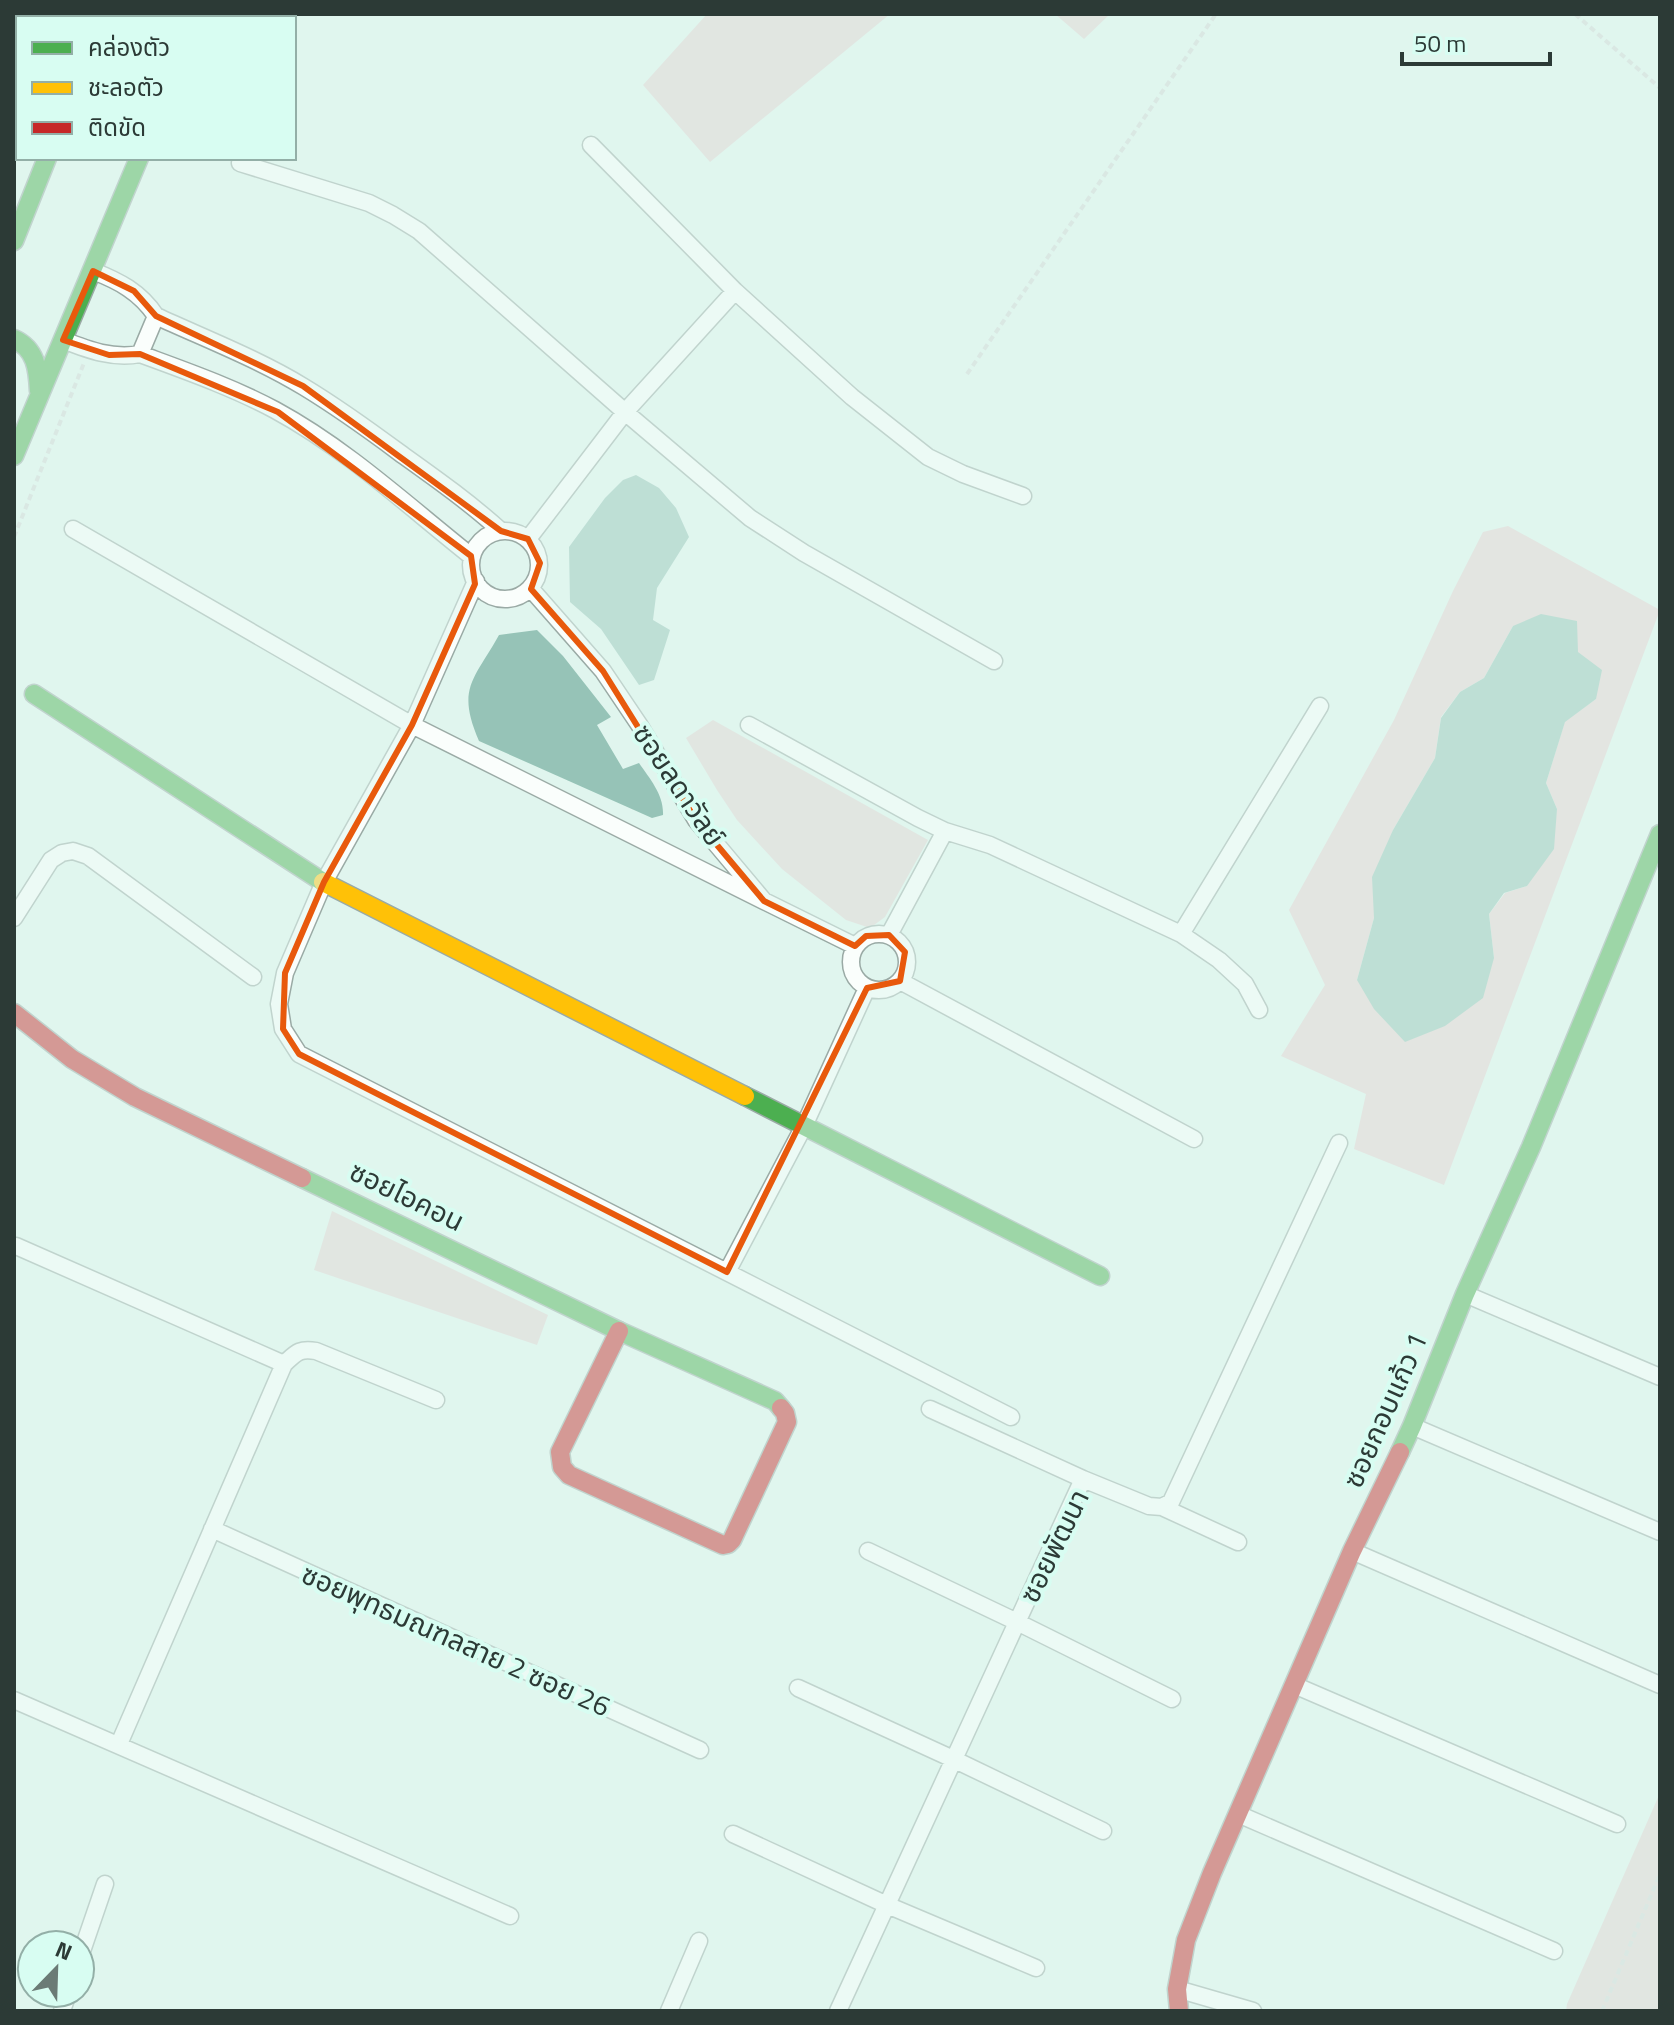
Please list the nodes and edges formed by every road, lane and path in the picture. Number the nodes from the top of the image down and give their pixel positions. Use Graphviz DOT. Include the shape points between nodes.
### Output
graph roads {
  1 [pos="1216,14"];
  2 [pos="1575,14"];
  3 [pos="1660,88"];
  4 [pos="591,145"];
  5 [pos="46,160"];
  6 [pos="138,160"];
  7 [pos="240,163"];
  8 [pos="14,241"];
  9 [pos="93,271"];
  10 [pos="735,291"];
  11 [pos="156,316"];
  12 [pos="14,339"];
  13 [pos="63,340"];
  14 [pos="89,350"];
  15 [pos="140,354"];
  16 [pos="967,374"];
  17 [pos="39,395"];
  18 [pos="625,412"];
  19 [pos="14,456"];
  20 [pos="1023,496"];
  21 [pos="73,529"];
  22 [pos="501,531"];
  23 [pos="14,537"];
  24 [pos="528,539"];
  25 [pos="471,556"];
  26 [pos="476,581"];
  27 [pos="531,589"];
  28 [pos="994,661"];
  29 [pos="34,694"];
  30 [pos="1320,706"];
  31 [pos="412,725"];
  32 [pos="749,725"];
  33 [pos="945,831"];
  34 [pos="1660,834"];
  35 [pos="324,882"];
  36 [pos="764,901"];
  37 [pos="14,918"];
  38 [pos="1181,934"];
  39 [pos="889,935"];
  40 [pos="855,946"];
  41 [pos="253,977"];
  42 [pos="900,981"];
  43 [pos="867,988"];
  44 [pos="1259,1010"];
  45 [pos="14,1013"];
  46 [pos="804,1126"];
  47 [pos="1194,1139"];
  48 [pos="1339,1143"];
  49 [pos="16,1246"];
  50 [pos="727,1272"];
  51 [pos="1100,1276"];
  52 [pos="1465,1294"];
  53 [pos="619,1331"];
  54 [pos="284,1364"];
  55 [pos="1660,1377"];
  56 [pos="436,1400"];
  57 [pos="930,1409"];
  58 [pos="1011,1417"];
  59 [pos="1412,1426"];
  60 [pos="1083,1479"];
  61 [pos="1162,1507"];
  62 [pos="212,1529"];
  63 [pos="1660,1532"];
  64 [pos="1238,1542"];
  65 [pos="868,1551"];
  66 [pos="1352,1551"];
  67 [pos="1017,1622"];
  68 [pos="1294,1685"];
  69 [pos="1660,1685"];
  70 [pos="798,1688"];
  71 [pos="1172,1699"];
  72 [pos="14,1700"];
  73 [pos="119,1744"];
  74 [pos="700,1750"];
  75 [pos="953,1759"];
  76 [pos="1238,1814"];
  77 [pos="1617,1824"];
  78 [pos="1103,1831"];
  79 [pos="733,1834"];
  80 [pos="1660,1874"];
  81 [pos="105,1884"];
  82 [pos="887,1905"];
  83 [pos="510,1916"];
  84 [pos="90,1929"];
  85 [pos="699,1941"];
  86 [pos="1554,1951"];
  87 [pos="1036,1968"];
  88 [pos="1177,1989"];
  89 [pos="669,2011"];
  90 [pos="838,2011"];
  91 [pos="1179,2011"];
  92 [pos="1253,2011"];
  93 [pos="1602,2011"];
  1 -- 16 [label="path"];
  2 -- 3 [label="path"];
  4 -- 10 [label="street"];
  5 -- 8 [label="street"];
  6 -- 9 [label="street"];
  7 -- 18 [label="street" via="369,203 419,231"];
  9 -- 11 [label="street" via="134,291"];
  9 -- 13 [label="street"];
  10 -- 18 [label="street"];
  10 -- 20 [label="street" via="852,397 928,457"];
  11 -- 15 [label="street"];
  11 -- 22 [label="street" via="303,386"];
  12 -- 17 [label="street" via="31,349"];
  13 -- 14 [label="street"];
  13 -- 17 [label="street"];
  14 -- 15 [label="street" via="123,357"];
  14 -- 23 [label="path"];
  15 -- 25 [label="street" via="278,412 322,439"];
  17 -- 19 [label="street"];
  18 -- 24 [label="street"];
  18 -- 28 [label="street" via="750,518"];
  21 -- 31 [label="street"];
  22 -- 24 [label="street"];
  22 -- 25 [label="street" via="488,535"];
  24 -- 27 [label="street" via="540,563"];
  25 -- 26 [label="street"];
  26 -- 27 [label="street" via="493,597 507,600"];
  26 -- 31 [label="street"];
  27 -- 36 [label="street, ซอยลดาวัลย์" via="603,671 696,820"];
  29 -- 35 [label="street"];
  30 -- 38 [label="street"];
  31 -- 35 [label="street"];
  31 -- 36 [label="street"];
  32 -- 33 [label="street"];
  33 -- 38 [label="street" via="990,845"];
  33 -- 39 [label="street"];
  34 -- 52 [label="street, ซอยกอบแก้ว 1"];
  35 -- 46 [label="street"];
  35 -- 50 [label="street" via="285,973 279,1004 283,1029 299,1054"];
  36 -- 40 [label="street, ซอยลดาวัลย์"];
  37 -- 41 [label="street" via="51,860 73,851 88,856"];
  38 -- 44 [label="street" via="1245,984"];
  39 -- 40 [label="street" via="866,936"];
  39 -- 42 [label="street" via="905,952"];
  40 -- 43 [label="street" via="850,964"];
  42 -- 43 [label="street" via="881,990"];
  42 -- 47 [label="street"];
  43 -- 46 [label="street"];
  45 -- 53 [label="street, ซอยไอคอน" via="72,1059 135,1097"];
  46 -- 50 [label="street"];
  46 -- 51 [label="street"];
  48 -- 61 [label="street" via="1171,1502"];
  49 -- 54 [label="street"];
  50 -- 58 [label="street"];
  52 -- 55 [label="street"];
  52 -- 59 [label="street, ซอยกอบแก้ว 1"];
  53 -- 53 [label="street, ซอยไอคอน" via="775,1401 785,1413 787,1422 728,1544 569,1475 562,1467 560,1452"];
  54 -- 56 [label="street" via="303,1349 316,1351"];
  54 -- 62 [label="street"];
  57 -- 60 [label="street"];
  59 -- 63 [label="street"];
  59 -- 66 [label="street, ซอยกอบแก้ว 1"];
  60 -- 61 [label="street, ซอยพัฒนา"];
  60 -- 67 [label="street, ซอยพัฒนา"];
  61 -- 64 [label="street, ซอยพัฒนา"];
  62 -- 73 [label="street"];
  62 -- 74 [label="street, ซอยพุทธมณฑลสาย 2 ซอย 26"];
  65 -- 67 [label="street"];
  66 -- 68 [label="street, ซอยกอบแก้ว 1"];
  66 -- 69 [label="street"];
  67 -- 71 [label="street"];
  67 -- 75 [label="street, ซอยพัฒนา"];
  68 -- 76 [label="street, ซอยกอบแก้ว 1"];
  68 -- 77 [label="street"];
  70 -- 75 [label="street"];
  72 -- 73 [label="street"];
  73 -- 83 [label="street"];
  75 -- 78 [label="street"];
  75 -- 82 [label="street, ซอยพัฒนา"];
  76 -- 86 [label="street"];
  76 -- 88 [label="street, ซอยกอบแก้ว 1" via="1186,1940"];
  79 -- 82 [label="street"];
  80 -- 93 [label="path"];
  81 -- 84 [label="street"];
  82 -- 87 [label="street"];
  82 -- 90 [label="street, ซอยพัฒนา"];
  85 -- 89 [label="street"];
  88 -- 91 [label="street, ซอยกอบแก้ว 1"];
  88 -- 92 [label="street"];
}
